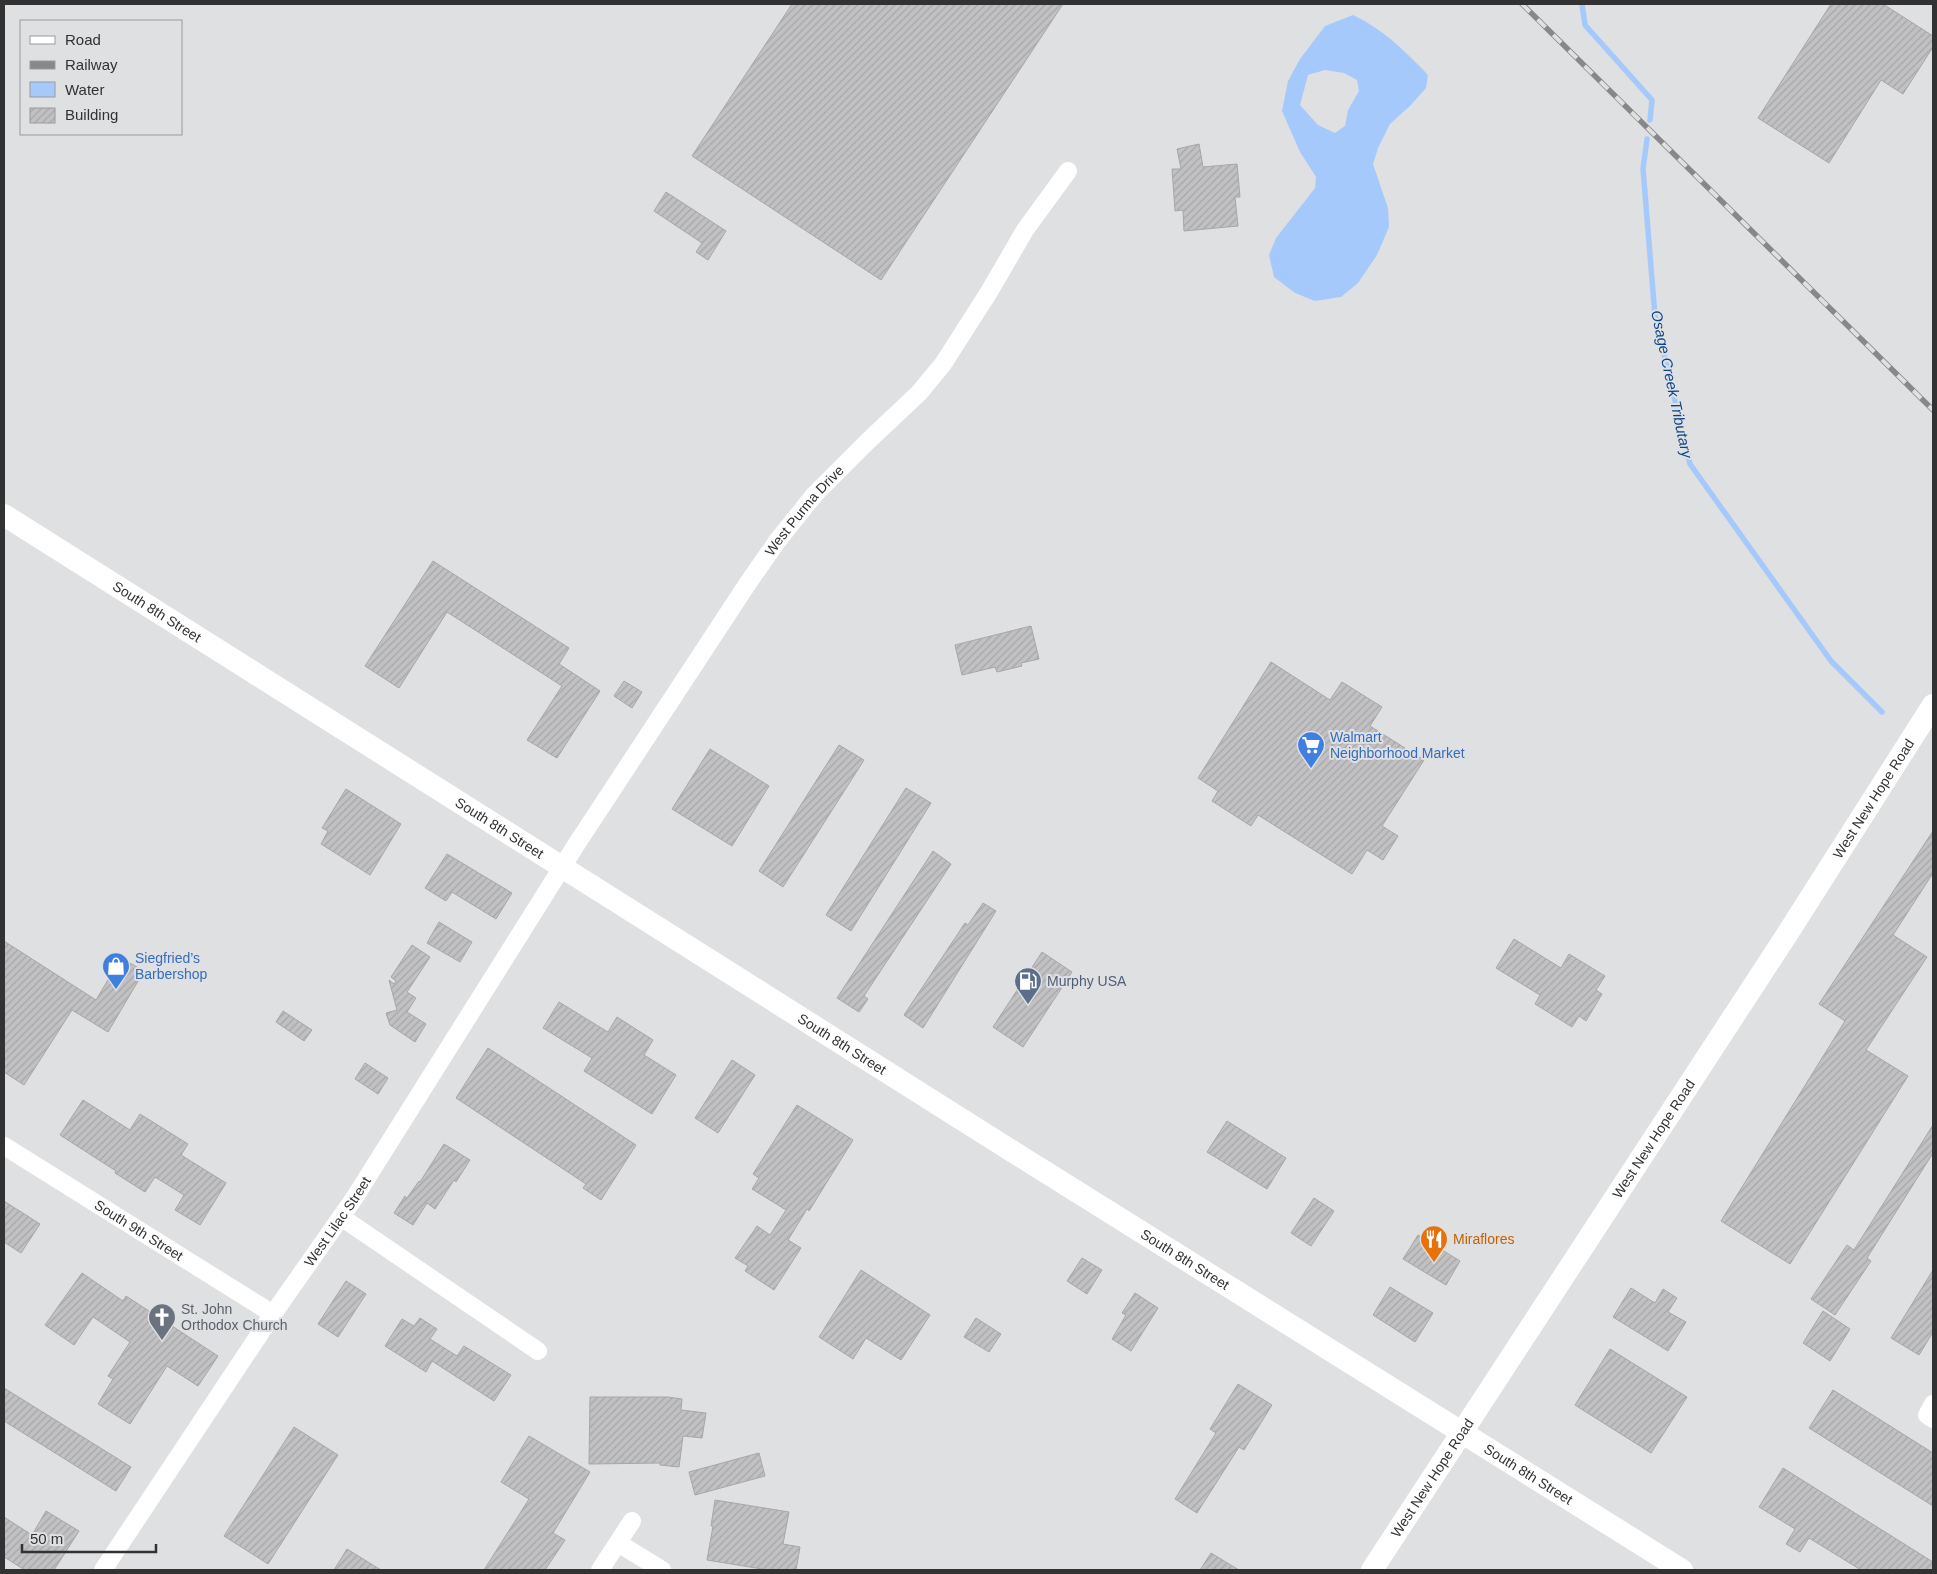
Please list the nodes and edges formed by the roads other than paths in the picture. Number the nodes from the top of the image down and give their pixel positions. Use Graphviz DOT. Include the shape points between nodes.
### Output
graph roads {
  1 [pos="1068,171"];
  2 [pos="4,515"];
  3 [pos="1933,705"];
  4 [pos="563,867"];
  5 [pos="4,1146"];
  6 [pos="341,1217"];
  7 [pos="273,1314"];
  8 [pos="538,1351"];
  9 [pos="1933,1404"];
  10 [pos="1933,1419"];
  11 [pos="1463,1432"];
  12 [pos="632,1521"];
  13 [pos="618,1542"];
  14 [pos="103,1570"];
  15 [pos="600,1570"];
  16 [pos="662,1570"];
  17 [pos="1372,1570"];
  18 [pos="1682,1570"];
  1 -- 4 [label="street, West Purma Drive" via="1025,230 990,292 943,364 919,393 816,494 778,540"];
  2 -- 4 [label="main road, South 8th Street"];
  3 -- 11 [label="main road, West New Hope Road"];
  4 -- 6 [label="street, West Lilac Street"];
  4 -- 11 [label="main road, South 8th Street"];
  5 -- 7 [label="street, South 9th Street"];
  6 -- 7 [label="street, West Lilac Street"];
  6 -- 8 [label="street"];
  7 -- 14 [label="street, West Lilac Street"];
  9 -- 10 [label="street" via="1926,1415"];
  11 -- 17 [label="main road, West New Hope Road"];
  11 -- 18 [label="main road, South 8th Street"];
  12 -- 13 [label="street"];
  13 -- 15 [label="street"];
  13 -- 16 [label="street"];
}
